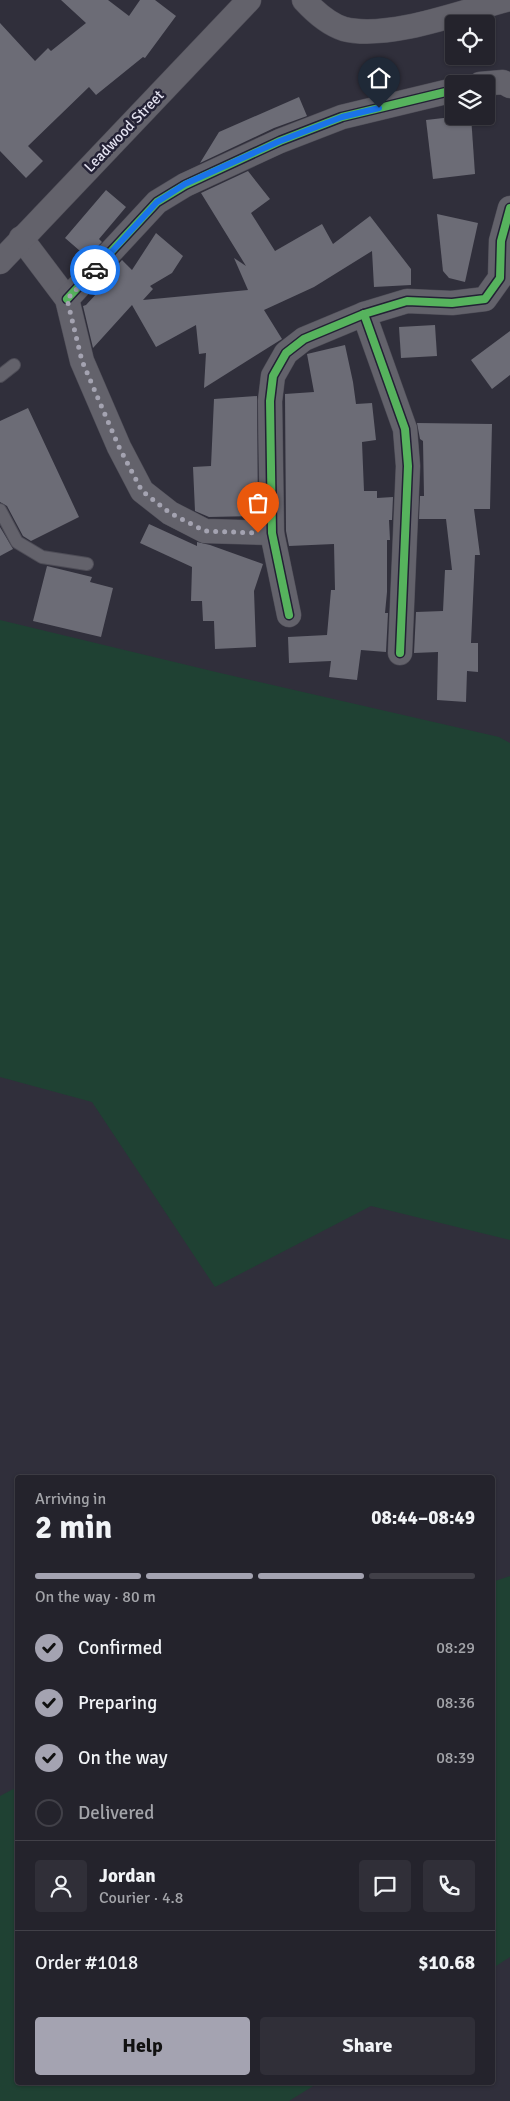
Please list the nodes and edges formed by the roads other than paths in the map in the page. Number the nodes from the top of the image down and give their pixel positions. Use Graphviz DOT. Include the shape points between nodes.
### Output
graph roads {
  1 [pos="249,0"];
  2 [pos="304,0"];
  3 [pos="506,0"];
  4 [pos="495,83"];
  5 [pos="510,86"];
  6 [pos="445,92"];
  7 [pos="510,208"];
  8 [pos="22,238"];
  9 [pos="0,262"];
  10 [pos="67,299"];
  11 [pos="364,314"];
  12 [pos="14,365"];
  13 [pos="0,376"];
  14 [pos="0,510"];
  15 [pos="272,533"];
  16 [pos="87,564"];
  17 [pos="289,615"];
  18 [pos="400,653"];
  1 -- 8 [label="street, Leadwood Street"];
  2 -- 3 [label="street" via="326,21 344,29 366,31 411,26"];
  4 -- 5 [label="street"];
  6 -- 10 [label="street" via="342,117 185,184 157,202"];
  7 -- 11 [label="street" via="501,241 500,278 485,299 452,303 407,301"];
  8 -- 9 [label="street, Leadwood Street"];
  8 -- 10 [label="street"];
  10 -- 15 [label="street" via="82,361 142,491 170,513 205,531"];
  11 -- 15 [label="street" via="304,339 286,352 273,376 270,401"];
  11 -- 18 [label="street" via="405,430 408,466"];
  12 -- 13 [label="lane"];
  14 -- 16 [label="lane" via="17,542 42,557"];
  15 -- 17 [label="street"];
}
